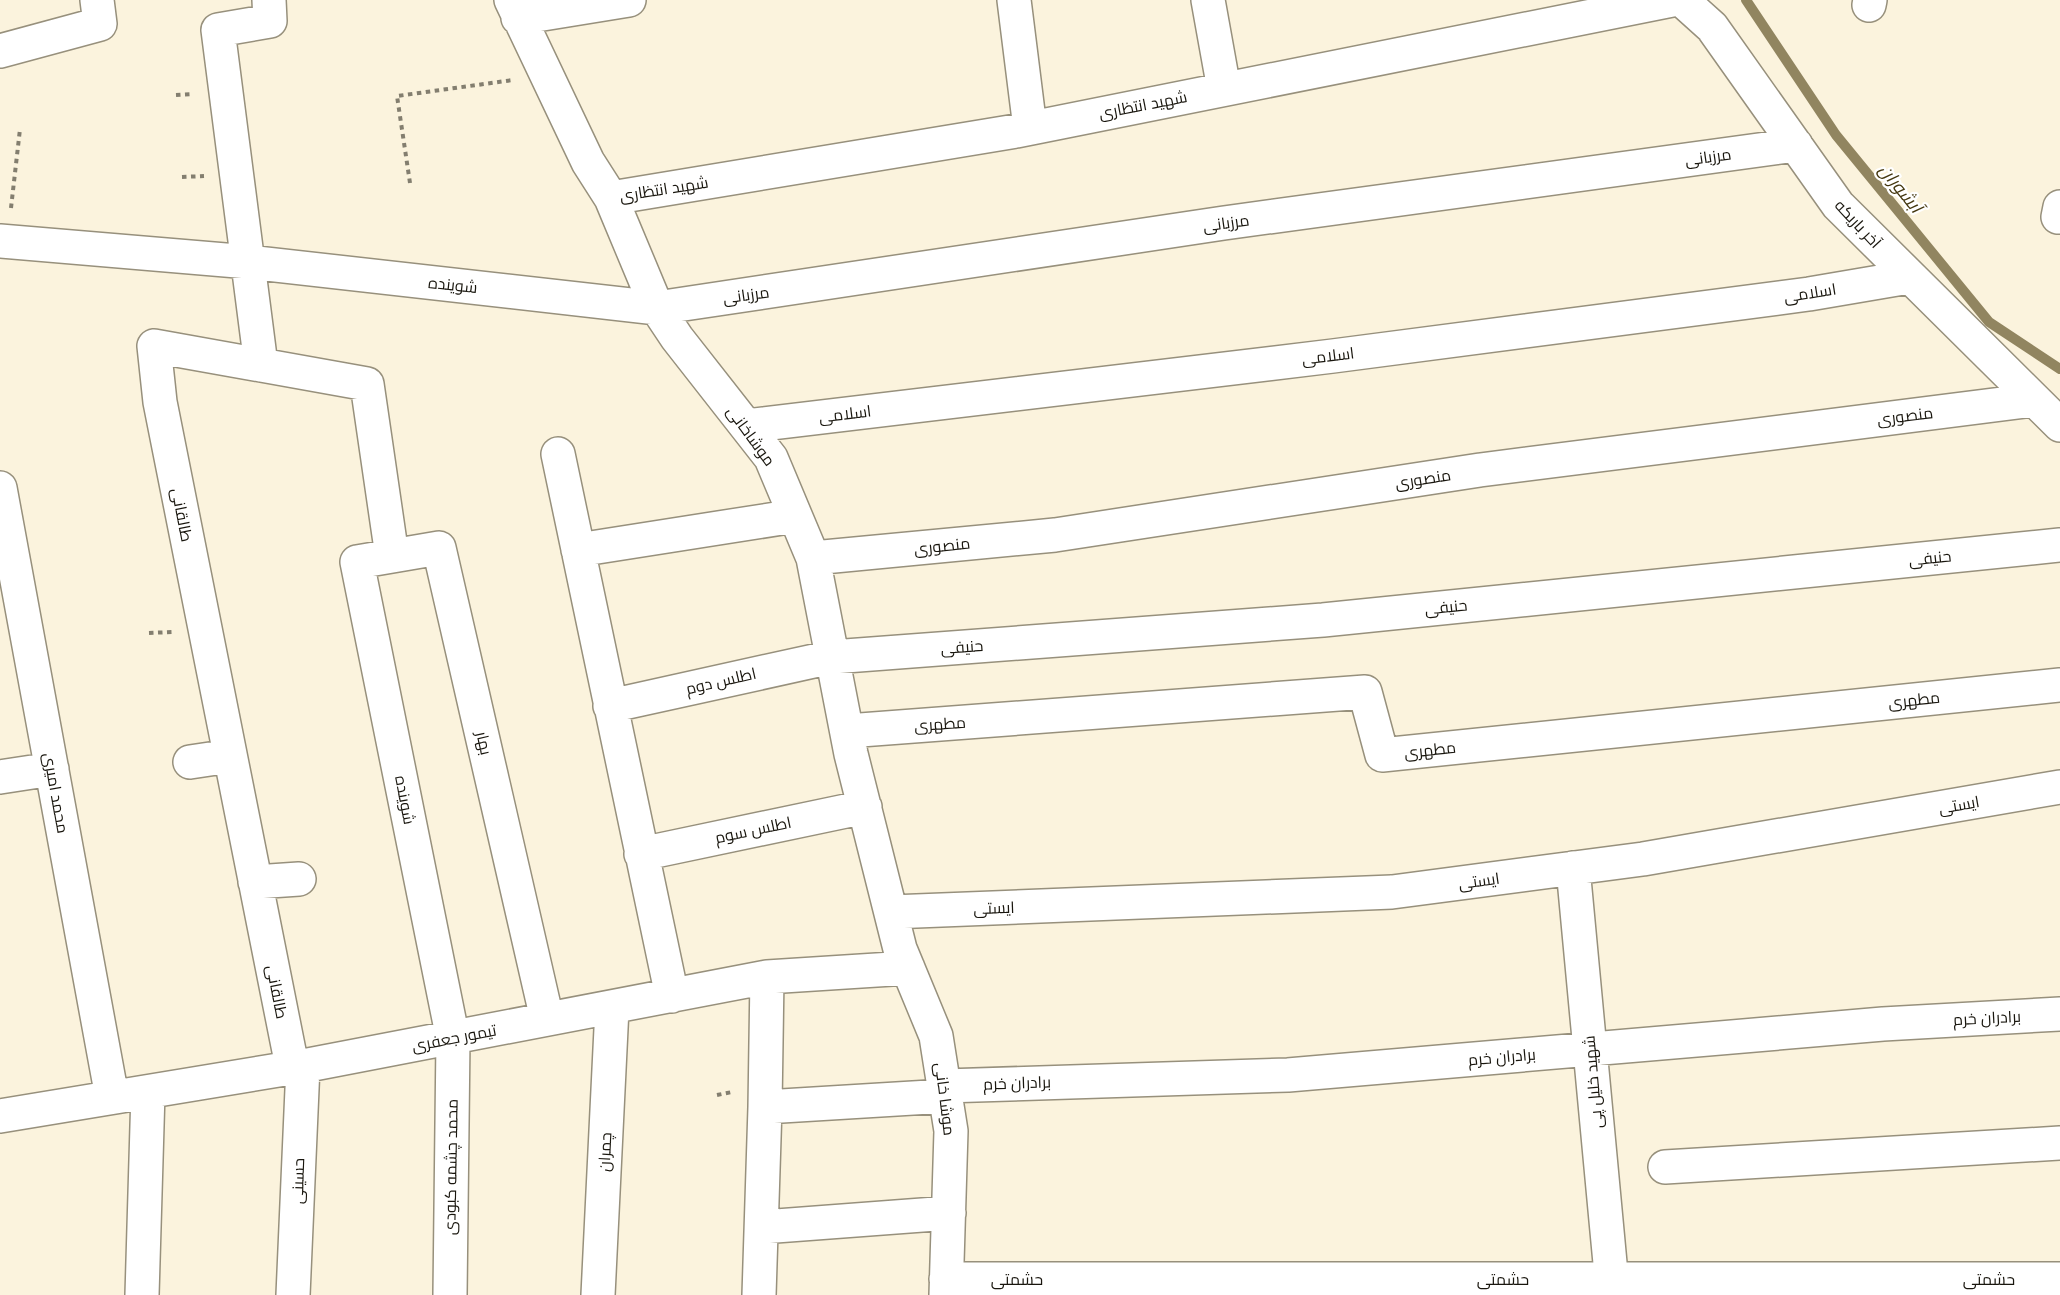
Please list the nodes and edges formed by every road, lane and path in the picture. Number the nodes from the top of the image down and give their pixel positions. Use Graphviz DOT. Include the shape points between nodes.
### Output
graph roads {
  1 [pos="97,0"];
  2 [pos="268,0"];
  3 [pos="629,0"];
  4 [pos="1014,0"];
  5 [pos="1208,0"];
  6 [pos="1672,0"];
  7 [pos="1682,0"];
  8 [pos="514,9"];
  9 [pos="0,51"];
  10 [pos="546,75"];
  11 [pos="1224,89"];
  12 [pos="1030,128"];
  13 [pos="20,129"];
  14 [pos="1796,145"];
  15 [pos="410,183"];
  16 [pos="611,198"];
  17 [pos="4,242"];
  18 [pos="249,262"];
  19 [pos="1909,277"];
  20 [pos="657,308"];
  21 [pos="261,365"];
  22 [pos="2033,400"];
  23 [pos="2060,425"];
  24 [pos="746,426"];
  25 [pos="558,454"];
  26 [pos="0,488"];
  27 [pos="795,516"];
  28 [pos="2060,545"];
  29 [pos="578,550"];
  30 [pos="392,556"];
  31 [pos="813,558"];
  32 [pos="357,562"];
  33 [pos="832,657"];
  34 [pos="2060,685"];
  35 [pos="610,706"];
  36 [pos="847,731"];
  37 [pos="230,756"];
  38 [pos="190,762"];
  39 [pos="52,769"];
  40 [pos="0,777"];
  41 [pos="2060,787"];
  42 [pos="865,807"];
  43 [pos="641,854"];
  44 [pos="1573,868"];
  45 [pos="300,879"];
  46 [pos="255,882"];
  47 [pos="891,912"];
  48 [pos="908,968"];
  49 [pos="767,977"];
  50 [pos="672,996"];
  51 [pos="612,1008"];
  52 [pos="2060,1014"];
  53 [pos="547,1019"];
  54 [pos="453,1039"];
  55 [pos="1590,1049"];
  56 [pos="297,1066"];
  57 [pos="945,1091"];
  58 [pos="148,1092"];
  59 [pos="112,1097"];
  60 [pos="765,1107"];
  61 [pos="0,1116"];
  62 [pos="2060,1143"];
  63 [pos="1665,1167"];
  64 [pos="949,1213"];
  65 [pos="762,1227"];
  66 [pos="2060,1279"];
  67 [pos="946,1287"];
  68 [pos="1612,1287"];
  69 [pos="1948,1287"];
  70 [pos="142,1295"];
  71 [pos="293,1295"];
  72 [pos="450,1295"];
  73 [pos="598,1295"];
  74 [pos="759,1295"];
  1 -- 9 [label="street" via="100,24"];
  2 -- 18 [label="street" via="270,21 218,30"];
  3 -- 8 [label="street"];
  4 -- 12 [label="street"];
  5 -- 11 [label="street"];
  6 -- 11 [label="street, شهید انتظاری"];
  7 -- 14 [label="street, آخر باریکه" via="1712,27"];
  8 -- 10 [label="street, موشاخانی"];
  10 -- 15 [label="path" via="398,96"];
  10 -- 16 [label="street, موشاخانی" via="588,162"];
  11 -- 12 [label="street, شهید انتظاری"];
  12 -- 16 [label="street, شهید انتظاری"];
  13 -- 17 [label="path"];
  14 -- 19 [label="street, آخر باریکه" via="1838,205"];
  14 -- 20 [label="street, مرزبانی" via="1224,223"];
  16 -- 20 [label="street, موشاخانی"];
  17 -- 18 [label="street, شوینده"];
  18 -- 20 [label="street, شوینده"];
  18 -- 21 [label="street"];
  19 -- 22 [label="street, آخر باریکه"];
  19 -- 24 [label="street, اسلامی" via="1797,296 1369,351"];
  20 -- 24 [label="street, موشاخانی"];
  21 -- 30 [label="street, طالقانی" via="367,384"];
  21 -- 37 [label="street, طالقانی" via="154,346 160,402"];
  22 -- 23 [label="street, آخر باریکه"];
  22 -- 31 [label="street, منصوری" via="1480,470 1055,535"];
  24 -- 27 [label="street, موشاخانی" via="771,458"];
  25 -- 29 [label="street"];
  26 -- 39 [label="street, محمد امیری"];
  27 -- 29 [label="street"];
  27 -- 31 [label="street, موشاخانی"];
  28 -- 33 [label="street, حنیفی" via="1323,620"];
  29 -- 35 [label="street"];
  30 -- 32 [label="street, بهار"];
  30 -- 53 [label="street, بهار" via="439,548"];
  31 -- 33 [label="street, موشاخانی"];
  32 -- 54 [label="street, شوینده"];
  33 -- 35 [label="street, اطلس دوم"];
  33 -- 36 [label="street, موشاخانی"];
  34 -- 36 [label="street, مطهری" via="1382,755 1365,692"];
  35 -- 43 [label="street"];
  36 -- 42 [label="street, موشاخانی"];
  37 -- 38 [label="street"];
  37 -- 46 [label="street, طالقانی"];
  39 -- 40 [label="street"];
  39 -- 59 [label="street, محمد امیری"];
  41 -- 44 [label="street, ایستی"];
  42 -- 43 [label="street, اطلس سوم"];
  42 -- 47 [label="street, موشاخانی"];
  43 -- 50 [label="street"];
  44 -- 47 [label="street, ایستی" via="1392,892"];
  44 -- 55 [label="street, شهید خلیل پی"];
  45 -- 46 [label="street"];
  46 -- 56 [label="street, طالقانی"];
  47 -- 48 [label="street, موشا خانی"];
  48 -- 49 [label="street, تیمور جعفری"];
  48 -- 57 [label="street, موشا خانی" via="936,1035"];
  49 -- 50 [label="street, تیمور جعفری"];
  49 -- 60 [label="street"];
  50 -- 51 [label="street, تیمور جعفری"];
  51 -- 53 [label="street, تیمور جعفری"];
  51 -- 73 [label="street, چمران"];
  52 -- 55 [label="street, برادران خرم" via="1883,1024"];
  53 -- 54 [label="street, تیمور جعفری"];
  54 -- 56 [label="street, تیمور جعفری"];
  54 -- 72 [label="street, محمد چشمه کبودی"];
  55 -- 57 [label="street, برادران خرم" via="1288,1075"];
  55 -- 68 [label="street, شهید خلیل پی"];
  56 -- 58 [label="street, تیمور جعفری"];
  56 -- 71 [label="street, حسینی"];
  57 -- 60 [label="street, برادران خرم"];
  57 -- 64 [label="street, موشا خانی" via="951,1131"];
  58 -- 59 [label="street, تیمور جعفری"];
  58 -- 70 [label="street"];
  59 -- 61 [label="street, تیمور جعفری"];
  60 -- 65 [label="street"];
  62 -- 63 [label="street"];
  64 -- 65 [label="street"];
  64 -- 67 [label="street, موشا خانی"];
  65 -- 74 [label="street"];
  66 -- 69 [label="street, حشمتی"];
  67 -- 68 [label="street, حشمتی"];
  68 -- 69 [label="street, حشمتی"];
}
